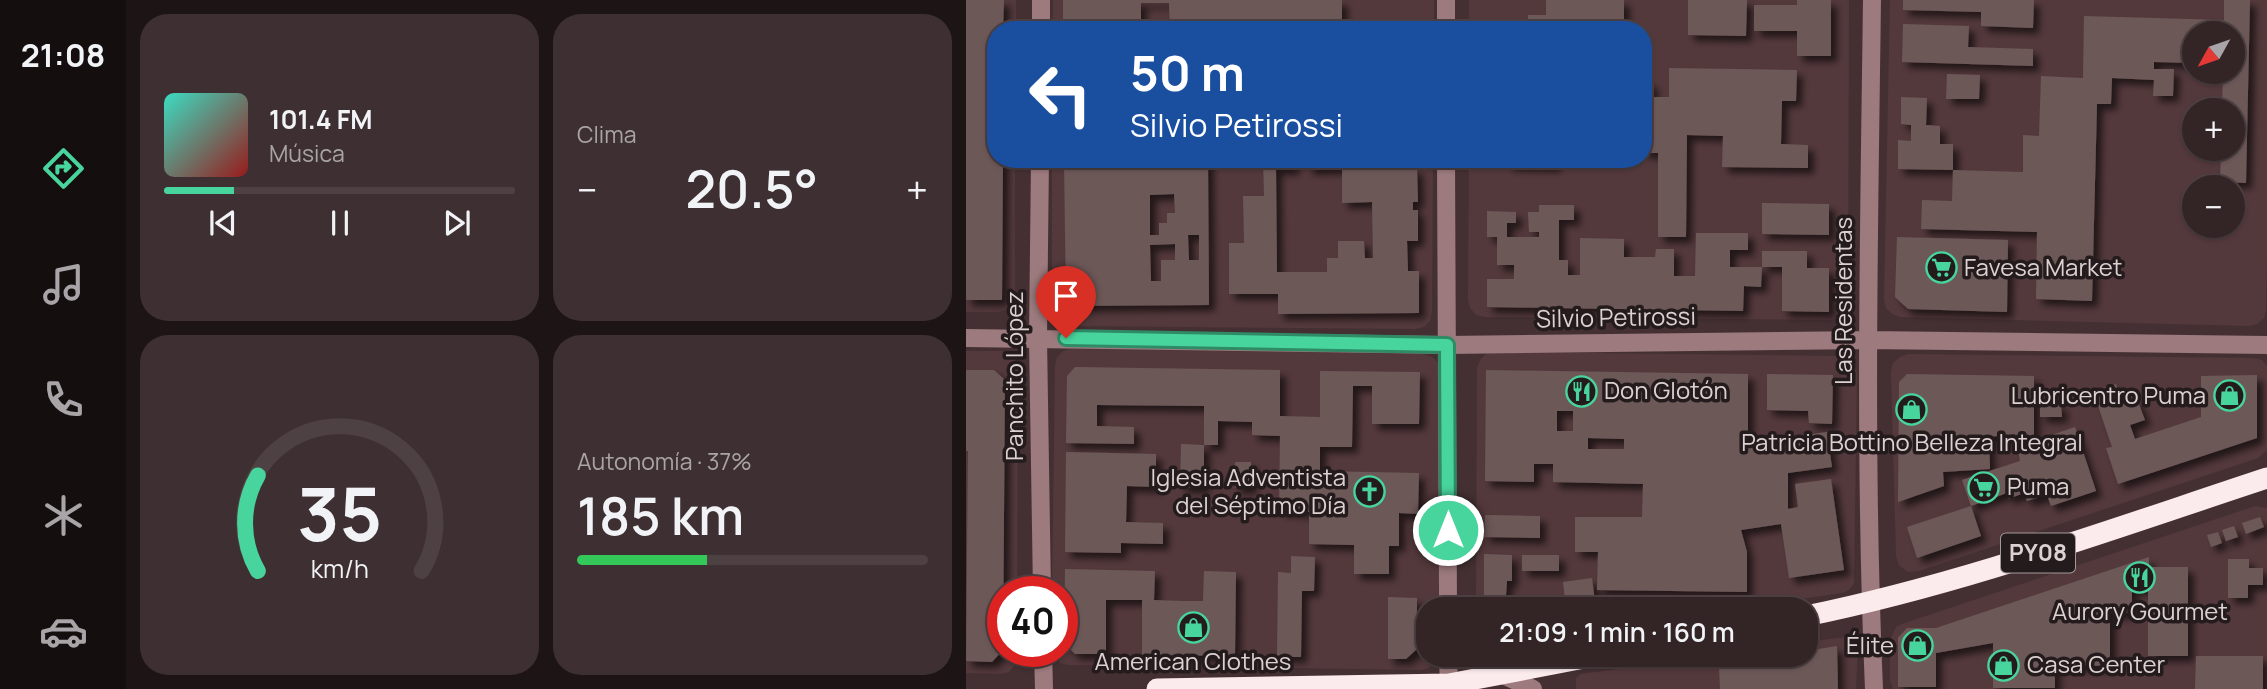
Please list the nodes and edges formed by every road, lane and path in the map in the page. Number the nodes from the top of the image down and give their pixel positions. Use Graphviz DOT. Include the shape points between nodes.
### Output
graph roads {
  1 [pos="1041,0"];
  2 [pos="1446,0"];
  3 [pos="1872,0"];
  4 [pos="1041,21"];
  5 [pos="1446,21"];
  6 [pos="1040,168"];
  7 [pos="1447,168"];
  8 [pos="966,338"];
  9 [pos="1038,338"];
  10 [pos="1868,340"];
  11 [pos="1447,345"];
  12 [pos="2267,345"];
  13 [pos="2267,478"];
  14 [pos="1042,576"];
  15 [pos="1448,597"];
  16 [pos="1870,603"];
  17 [pos="1818,614"];
  18 [pos="1043,667"];
  19 [pos="1448,667"];
  20 [pos="1537,667"];
  21 [pos="1501,674"];
  22 [pos="1449,686"];
  23 [pos="1044,689"];
  24 [pos="1157,689"];
  25 [pos="1533,689"];
  26 [pos="1874,689"];
  1 -- 4 [label="street"];
  2 -- 5 [label="street"];
  3 -- 10 [label="street, Las Residentas"];
  6 -- 9 [label="street, Panchito López"];
  7 -- 11 [label="street"];
  8 -- 9 [label="street, Silvio Petirossi"];
  9 -- 11 [label="street, Silvio Petirossi"];
  9 -- 14 [label="street, Panchito López"];
  10 -- 11 [label="street, Silvio Petirossi"];
  10 -- 12 [label="street, Silvio Petirossi"];
  10 -- 16 [label="street, Las Residentas"];
  11 -- 15 [label="street"];
  13 -- 16 [label="highway, PY08" via="1968,576"];
  16 -- 17 [label="highway, PY08"];
  16 -- 26 [label="street, Las Residentas"];
  18 -- 23 [label="street"];
  19 -- 22 [label="street"];
  20 -- 21 [label="highway"];
  21 -- 22 [label="highway"];
  21 -- 25 [label="street"];
  22 -- 24 [label="highway"];
}
